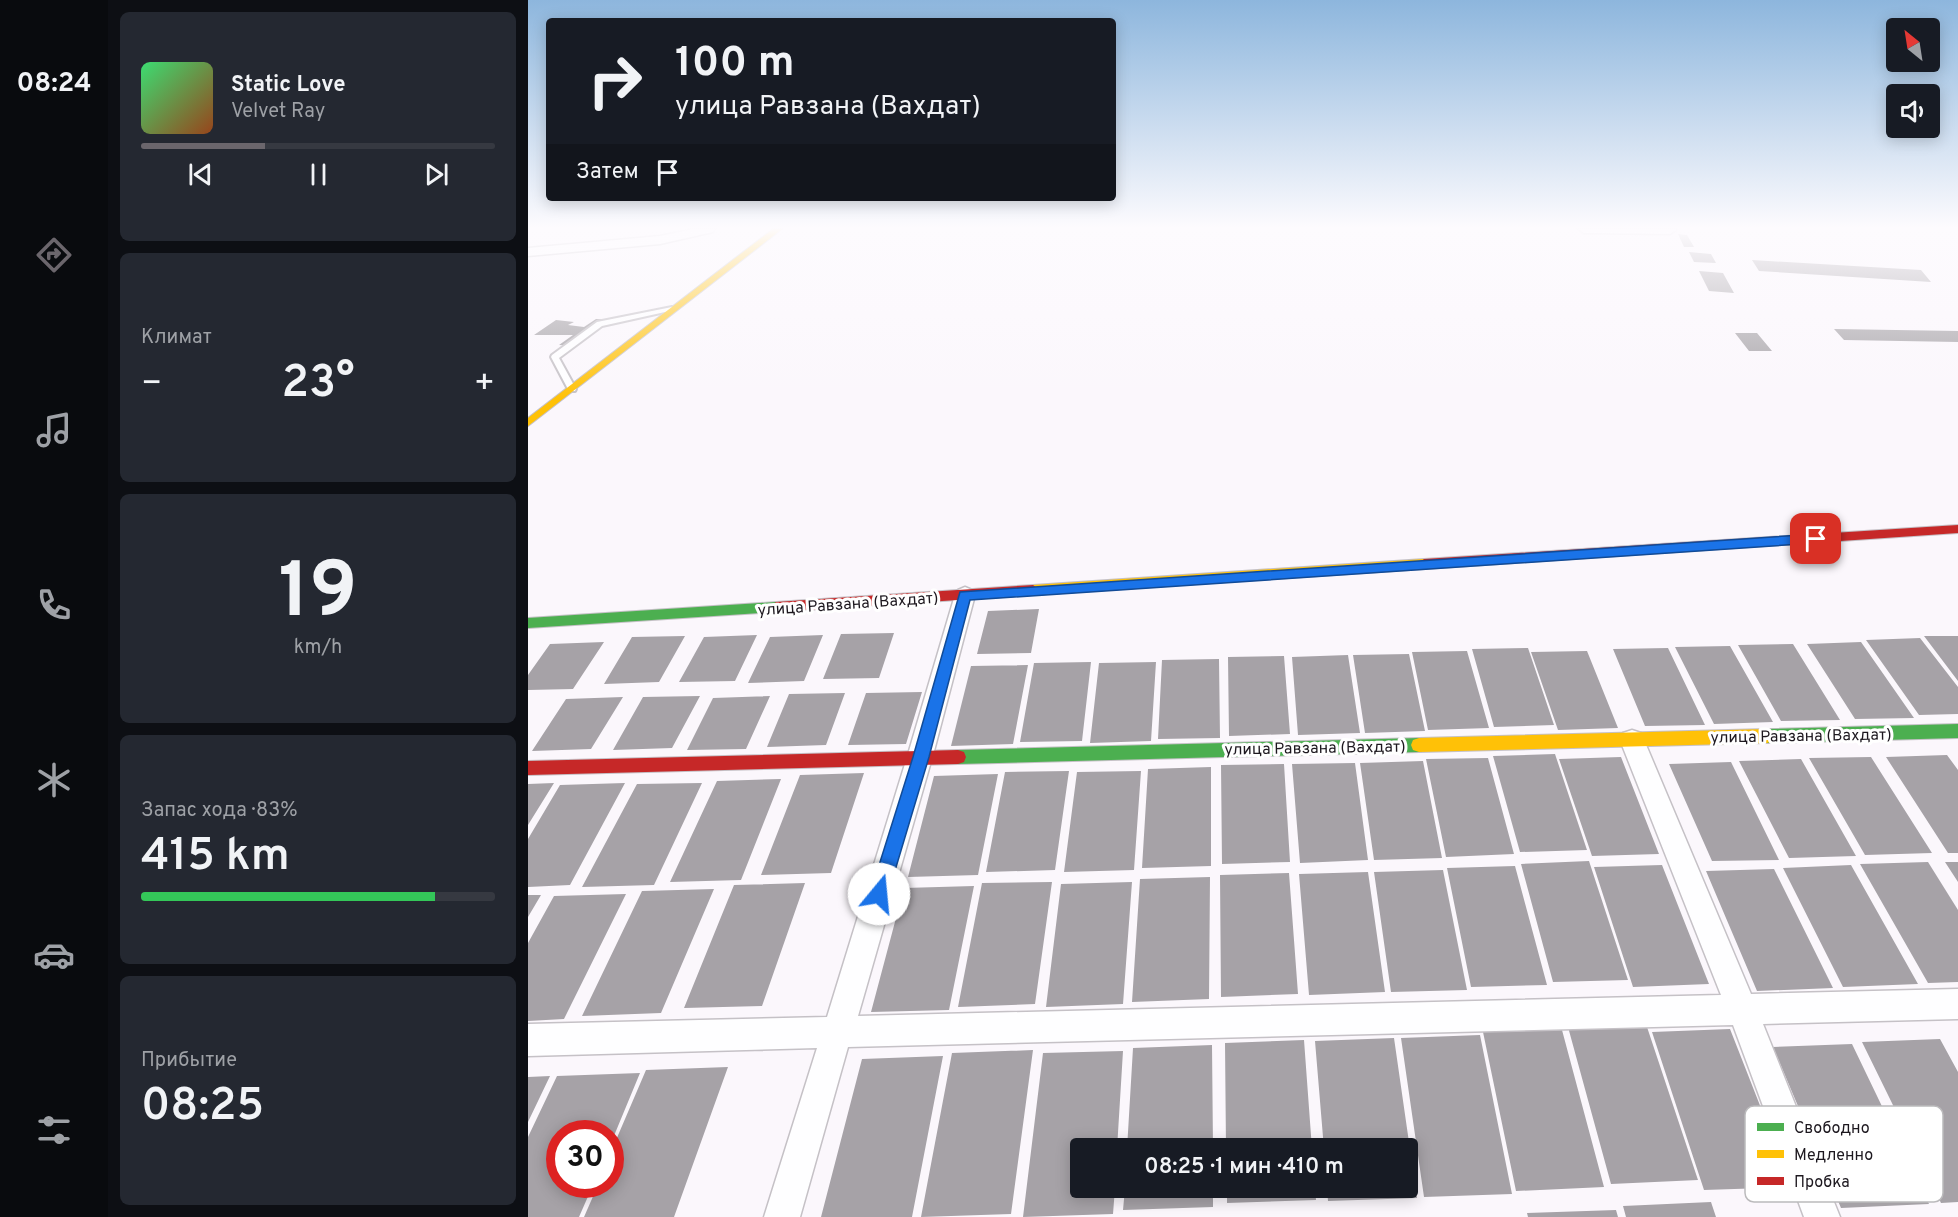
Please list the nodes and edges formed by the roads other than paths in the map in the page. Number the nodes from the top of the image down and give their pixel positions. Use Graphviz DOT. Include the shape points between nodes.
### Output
graph roads {
  1 [pos="705,286"];
  2 [pos="678,307"];
  3 [pos="572,389"];
  4 [pos="528,423"];
  5 [pos="1958,529"];
  6 [pos="965,595"];
  7 [pos="528,623"];
  8 [pos="1958,732"];
  9 [pos="1632,740"];
  10 [pos="921,757"];
  11 [pos="528,768"];
  12 [pos="1958,1004"];
  13 [pos="1742,1009"];
  14 [pos="836,1032"];
  15 [pos="528,1040"];
  16 [pos="1779,1106"];
  17 [pos="1816,1202"];
  18 [pos="782,1217"];
  19 [pos="1822,1217"];
  1 -- 2 [label="street"];
  2 -- 3 [label="street"];
  2 -- 3 [label="lane" via="600,324 555,357"];
  3 -- 4 [label="street"];
  5 -- 6 [label="street, улица Равзана (Вахдат)"];
  6 -- 7 [label="street, улица Равзана (Вахдат)"];
  6 -- 10 [label="street"];
  8 -- 9 [label="street, улица Равзана (Вахдат)"];
  9 -- 10 [label="street, улица Равзана (Вахдат)"];
  9 -- 13 [label="street"];
  10 -- 11 [label="street, улица Равзана (Вахдат)"];
  10 -- 14 [label="street"];
  12 -- 13 [label="street"];
  13 -- 14 [label="street"];
  13 -- 16 [label="street"];
  14 -- 15 [label="street"];
  14 -- 18 [label="street"];
  17 -- 19 [label="street"];
}
